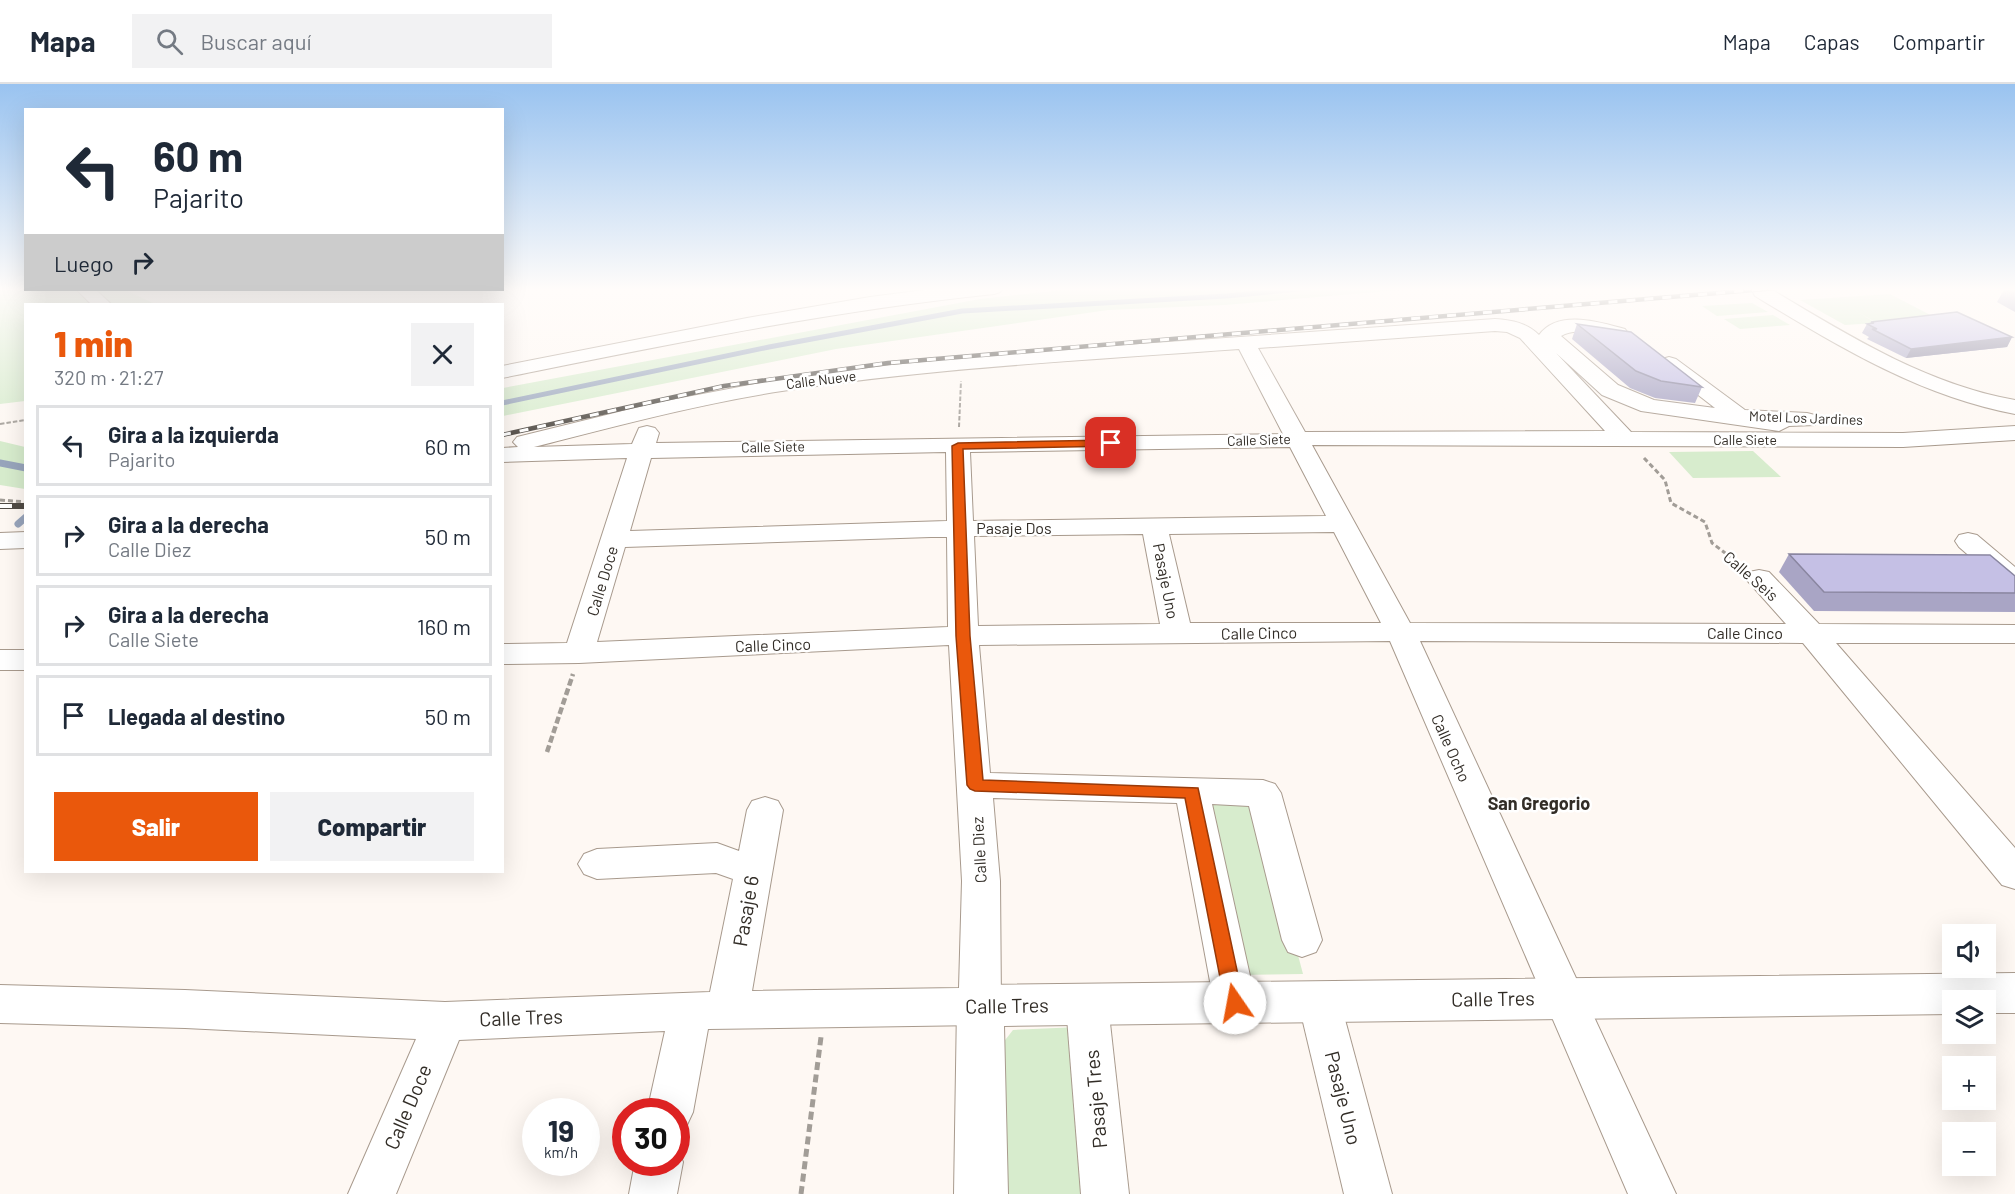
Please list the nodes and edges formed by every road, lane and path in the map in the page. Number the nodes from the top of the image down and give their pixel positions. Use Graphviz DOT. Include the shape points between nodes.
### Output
graph roads {
  1 [pos="667,340"];
  2 [pos="1306,340"];
  3 [pos="1532,340"];
  4 [pos="1554,340"];
  5 [pos="1634,340"];
  6 [pos="1848,340"];
  7 [pos="1246,344"];
  8 [pos="962,363"];
  9 [pos="504,372"];
  10 [pos="2015,407"];
  11 [pos="655,410"];
  12 [pos="24,420"];
  13 [pos="0,424"];
  14 [pos="2015,433"];
  15 [pos="1968,438"];
  16 [pos="1298,439"];
  17 [pos="1626,440"];
  18 [pos="1903,440"];
  19 [pos="958,446"];
  20 [pos="504,447"];
  21 [pos="642,450"];
  22 [pos="504,455"];
  23 [pos="0,500"];
  24 [pos="24,502"];
  25 [pos="1341,524"];
  26 [pos="960,528"];
  27 [pos="1155,528"];
  28 [pos="615,539"];
  29 [pos="24,540"];
  30 [pos="0,541"];
  31 [pos="1968,541"];
  32 [pos="1759,578"];
  33 [pos="2015,581"];
  34 [pos="1400,632"];
  35 [pos="1811,633"];
  36 [pos="1177,634"];
  37 [pos="2015,634"];
  38 [pos="963,636"];
  39 [pos="579,653"];
  40 [pos="504,654"];
  41 [pos="0,660"];
  42 [pos="24,660"];
  43 [pos="547,752"];
  44 [pos="975,785"];
  45 [pos="1192,792"];
  46 [pos="765,810"];
  47 [pos="597,864"];
  48 [pos="753,871"];
  49 [pos="2015,874"];
  50 [pos="1302,940"];
  51 [pos="2015,993"];
  52 [pos="1562,998"];
  53 [pos="1319,1001"];
  54 [pos="1235,1003"];
  55 [pos="0,1005"];
  56 [pos="1087,1005"];
  57 [pos="980,1006"];
  58 [pos="825,1009"];
  59 [pos="709,1012"];
  60 [pos="444,1021"];
  61 [pos="675,1098"];
  62 [pos="656,1176"];
  63 [pos="372,1194"];
  64 [pos="653,1194"];
  65 [pos="801,1194"];
  66 [pos="981,1194"];
  67 [pos="1106,1194"];
  68 [pos="1368,1194"];
  69 [pos="1652,1194"];
  1 -- 9 [label="street"];
  2 -- 7 [label="street, Calle Nueve"];
  3 -- 17 [label="street, Calle Nueve"];
  4 -- 18 [label="street, Motel Los Jardines" via="1611,390 1649,406 1776,424 1863,427"];
  5 -- 15 [label="street, Motel Los Jardines" via="1739,416 1875,420"];
  6 -- 10 [label="street" via="1898,368 1974,399"];
  7 -- 8 [label="street, Calle Nueve"];
  7 -- 16 [label="street, Calle Ocho"];
  8 -- 11 [label="street, Calle Nueve" via="781,385"];
  8 -- 19 [label="path"];
  11 -- 20 [label="street, Calle Nueve"];
  11 -- 21 [label="street, Calle Doce"];
  12 -- 13 [label="path"];
  14 -- 15 [label="street, Calle Siete"];
  15 -- 18 [label="street, Calle Siete"];
  16 -- 17 [label="street, Calle Siete"];
  16 -- 19 [label="street, Calle Siete"];
  16 -- 25 [label="street, Calle Ocho"];
  17 -- 18 [label="street, Calle Siete"];
  17 -- 32 [label="path, Calle Seis" via="1665,480 1671,503 1705,522 1712,543"];
  19 -- 21 [label="street, Calle Siete"];
  19 -- 26 [label="street, Calle Diez"];
  21 -- 22 [label="street, Calle Siete"];
  21 -- 28 [label="street, Calle Doce"];
  23 -- 24 [label="path"];
  25 -- 27 [label="street, Pasaje Dos"];
  25 -- 34 [label="street, Calle Ocho"];
  26 -- 27 [label="street, Pasaje Dos"];
  26 -- 28 [label="street, Pasaje Dos"];
  26 -- 38 [label="street, Calle Diez"];
  27 -- 36 [label="street, Pasaje Uno"];
  28 -- 39 [label="street, Calle Doce"];
  29 -- 30 [label="street"];
  31 -- 33 [label="street"];
  32 -- 35 [label="street, Calle Seis"];
  34 -- 35 [label="street, Calle Cinco"];
  34 -- 36 [label="street, Calle Cinco"];
  34 -- 52 [label="street, Calle Ocho"];
  35 -- 37 [label="street, Calle Cinco"];
  35 -- 49 [label="street, Calle Seis"];
  36 -- 38 [label="street, Calle Cinco"];
  38 -- 39 [label="street, Calle Cinco"];
  38 -- 44 [label="street, Calle Diez"];
  39 -- 40 [label="street, Calle Cinco"];
  39 -- 43 [label="path"];
  41 -- 42 [label="street"];
  44 -- 45 [label="street"];
  44 -- 57 [label="street, Calle Diez" via="981,881"];
  45 -- 50 [label="street" via="1263,793"];
  45 -- 54 [label="street"];
  46 -- 48 [label="street, Pasaje 6"];
  47 -- 48 [label="street" via="717,858"];
  48 -- 59 [label="street, Pasaje 6"];
  51 -- 52 [label="main road, Calle Tres"];
  52 -- 53 [label="main road, Calle Tres"];
  52 -- 69 [label="street, Calle Ocho"];
  53 -- 54 [label="main road, Calle Tres"];
  53 -- 68 [label="street, Pasaje Uno"];
  54 -- 56 [label="main road, Calle Tres"];
  55 -- 60 [label="street, Calle Tres"];
  56 -- 57 [label="main road, Calle Tres"];
  56 -- 67 [label="street, Pasaje Tres"];
  57 -- 58 [label="street, Calle Tres"];
  57 -- 66 [label="main road, Calle Diez"];
  58 -- 59 [label="street, Calle Tres"];
  58 -- 65 [label="path"];
  59 -- 60 [label="street, Calle Tres"];
  59 -- 61 [label="street, Pasaje 6"];
  60 -- 63 [label="street, Calle Doce"];
  62 -- 64 [label="street"];
}
